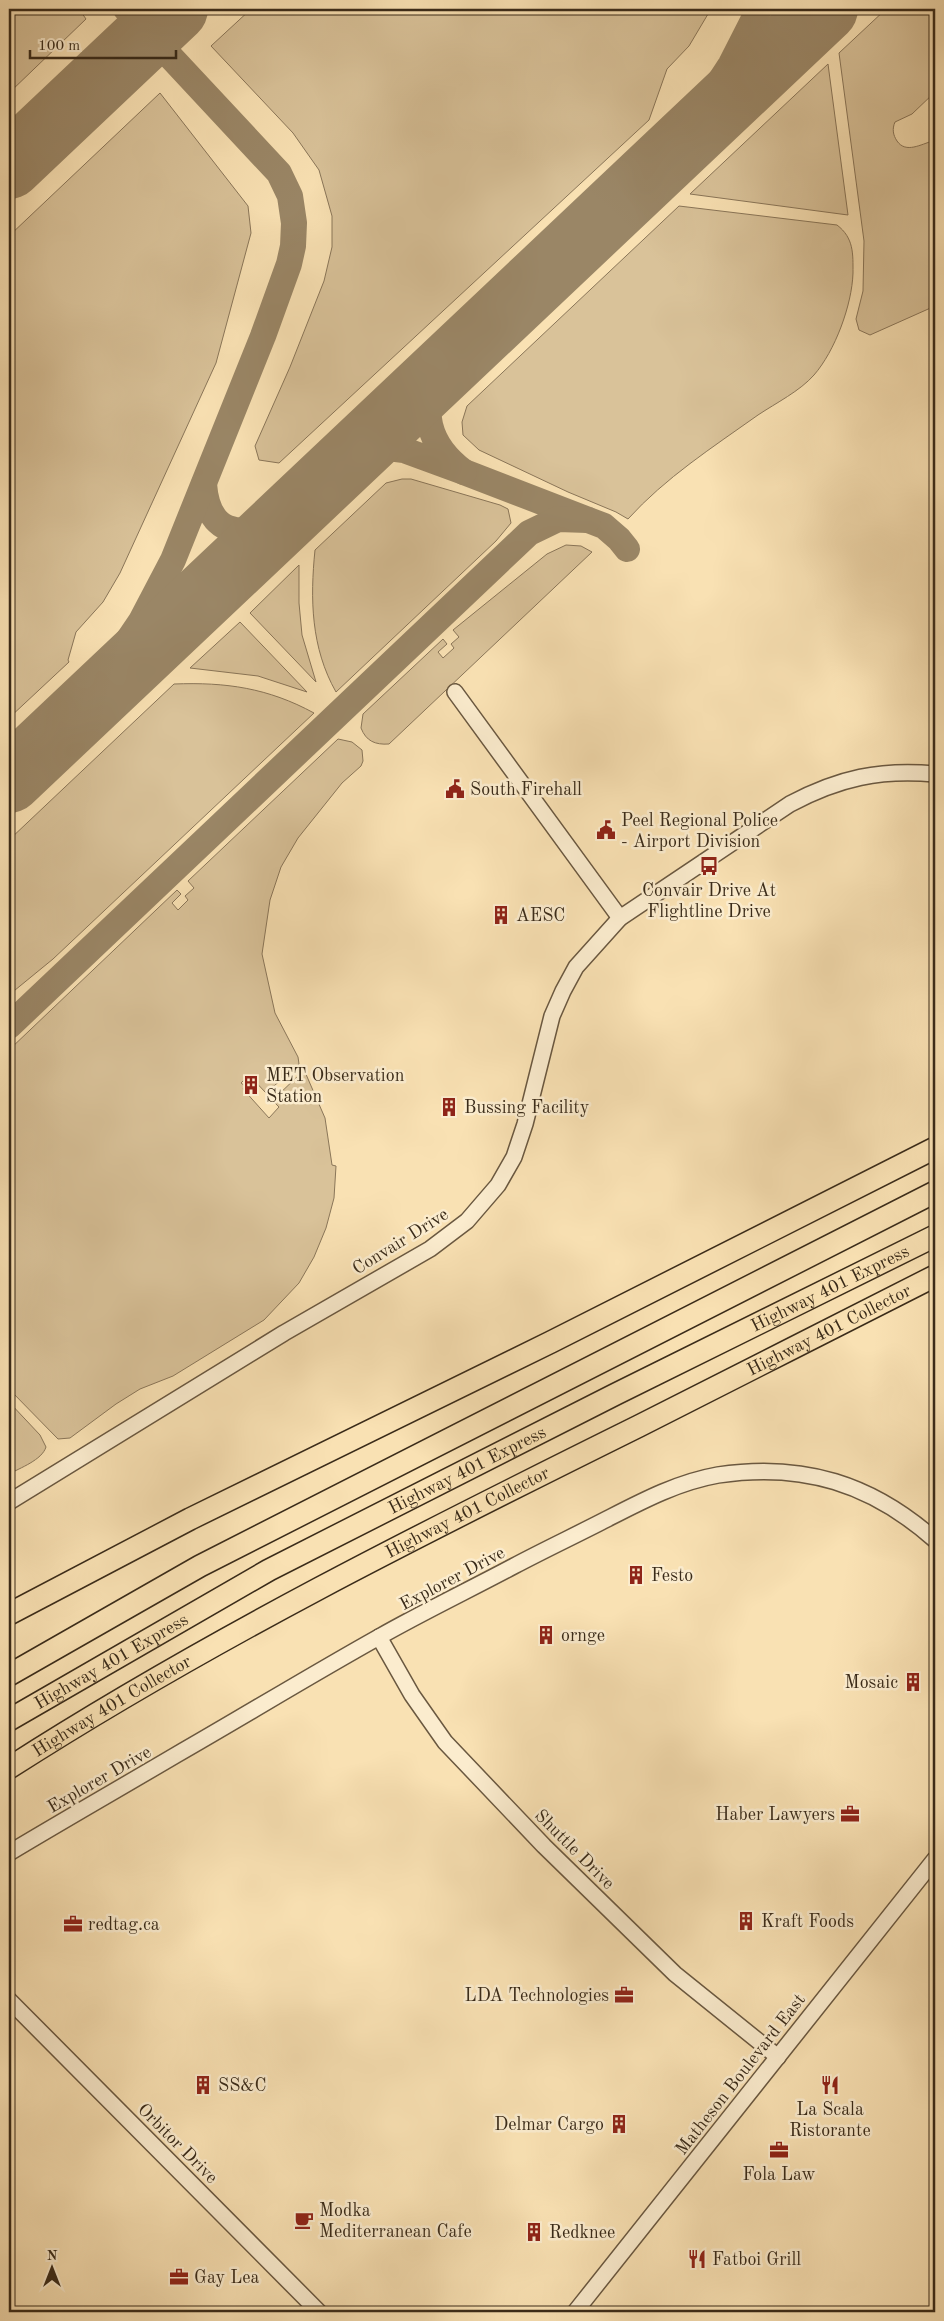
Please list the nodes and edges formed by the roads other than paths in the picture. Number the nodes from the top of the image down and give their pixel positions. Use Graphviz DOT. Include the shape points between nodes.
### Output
graph roads {
  1 [pos="455,692"];
  2 [pos="935,774"];
  3 [pos="620,918"];
  4 [pos="935,1148"];
  5 [pos="935,1192"];
  6 [pos="935,1236"];
  7 [pos="935,1276"];
  8 [pos="9,1502"];
  9 [pos="935,1540"];
  10 [pos="9,1614"];
  11 [pos="379,1637"];
  12 [pos="9,1675"];
  13 [pos="9,1720"];
  14 [pos="9,1768"];
  15 [pos="9,1853"];
  16 [pos="935,1859"];
  17 [pos="9,2000"];
  18 [pos="778,2058"];
  19 [pos="319,2312"];
  20 [pos="576,2312"];
  1 -- 3 [label="street"];
  2 -- 3 [label="street, Convair Drive" via="876,774 820,789 790,804"];
  3 -- 8 [label="street, Convair Drive" via="576,967 563,991 552,1016 528,1116 514,1157 498,1185 467,1221 430,1248 284,1333"];
  4 -- 10 [label="highway" via="190,1519"];
  5 -- 12 [label="highway, Highway 401 Express" via="208,1562"];
  6 -- 13 [label="highway, Highway 401 Express" via="277,1566"];
  7 -- 14 [label="highway, Highway 401 Collector" via="392,1550 223,1642"];
  9 -- 11 [label="street, Explorer Drive" via="916,1523 848,1484 811,1475 776,1472 716,1475 680,1485 643,1501"];
  11 -- 15 [label="street, Explorer Drive"];
  11 -- 18 [label="street, Shuttle Drive" via="412,1696 446,1742 544,1846 676,1974"];
  16 -- 18 [label="street, Matheson Boulevard East"];
  17 -- 19 [label="street, Orbitor Drive"];
  18 -- 20 [label="street, Matheson Boulevard East"];
}
